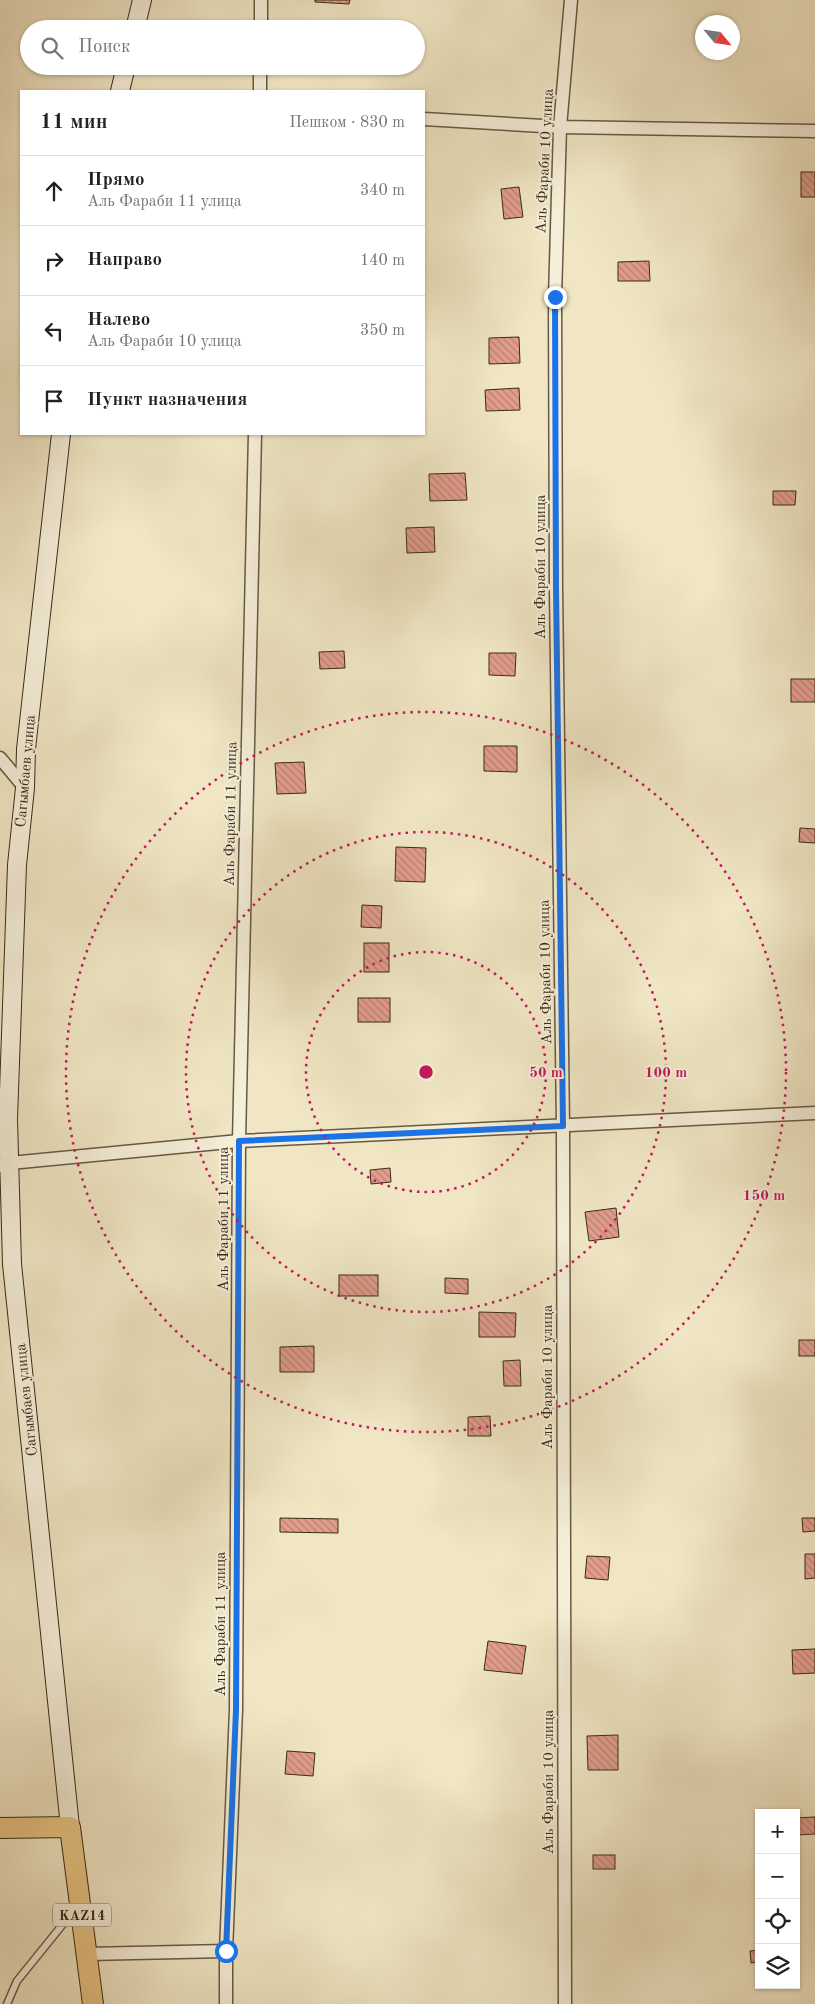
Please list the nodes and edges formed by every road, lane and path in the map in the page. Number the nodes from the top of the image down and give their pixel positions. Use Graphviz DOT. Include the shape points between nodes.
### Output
graph roads {
  1 [pos="142,0"];
  2 [pos="261,0"];
  3 [pos="572,0"];
  4 [pos="137,20"];
  5 [pos="260,20"];
  6 [pos="124,75"];
  7 [pos="260,75"];
  8 [pos="120,90"];
  9 [pos="260,90"];
  10 [pos="425,120"];
  11 [pos="560,127"];
  12 [pos="815,130"];
  13 [pos="61,435"];
  14 [pos="255,435"];
  15 [pos="0,758"];
  16 [pos="25,788"];
  17 [pos="815,1113"];
  18 [pos="563,1126"];
  19 [pos="239,1141"];
  20 [pos="5,1165"];
  21 [pos="70,1827"];
  22 [pos="0,1828"];
  23 [pos="80,1903"];
  24 [pos="226,1951"];
  25 [pos="87,1954"];
  26 [pos="6,2004"];
  27 [pos="93,2004"];
  28 [pos="226,2004"];
  29 [pos="565,2004"];
  1 -- 4 [label="street"];
  2 -- 5 [label="street"];
  3 -- 11 [label="street, Аль Фараби 10 улица"];
  6 -- 8 [label="street"];
  7 -- 9 [label="street"];
  10 -- 11 [label="street"];
  11 -- 12 [label="street"];
  11 -- 18 [label="street, Аль Фараби 10 улица" via="555,297"];
  13 -- 16 [label="street, Сагымбаев улица" via="26,750"];
  14 -- 19 [label="street, Аль Фараби 11 улица"];
  15 -- 16 [label="street"];
  16 -- 20 [label="street, Сагымбаев улица" via="17,865"];
  17 -- 18 [label="street"];
  18 -- 19 [label="street"];
  18 -- 29 [label="street, Аль Фараби 10 улица"];
  19 -- 20 [label="street"];
  19 -- 24 [label="street, Аль Фараби 11 улица" via="236,1710"];
  20 -- 21 [label="street, Сагымбаев улица" via="12,1264"];
  21 -- 22 [label="main road"];
  21 -- 23 [label="main road, KAZ14"];
  23 -- 25 [label="main road, KAZ14"];
  23 -- 26 [label="lane" via="17,1981"];
  24 -- 25 [label="street"];
  24 -- 28 [label="street, Аль Фараби 11 улица"];
  25 -- 27 [label="main road, KAZ14"];
}
